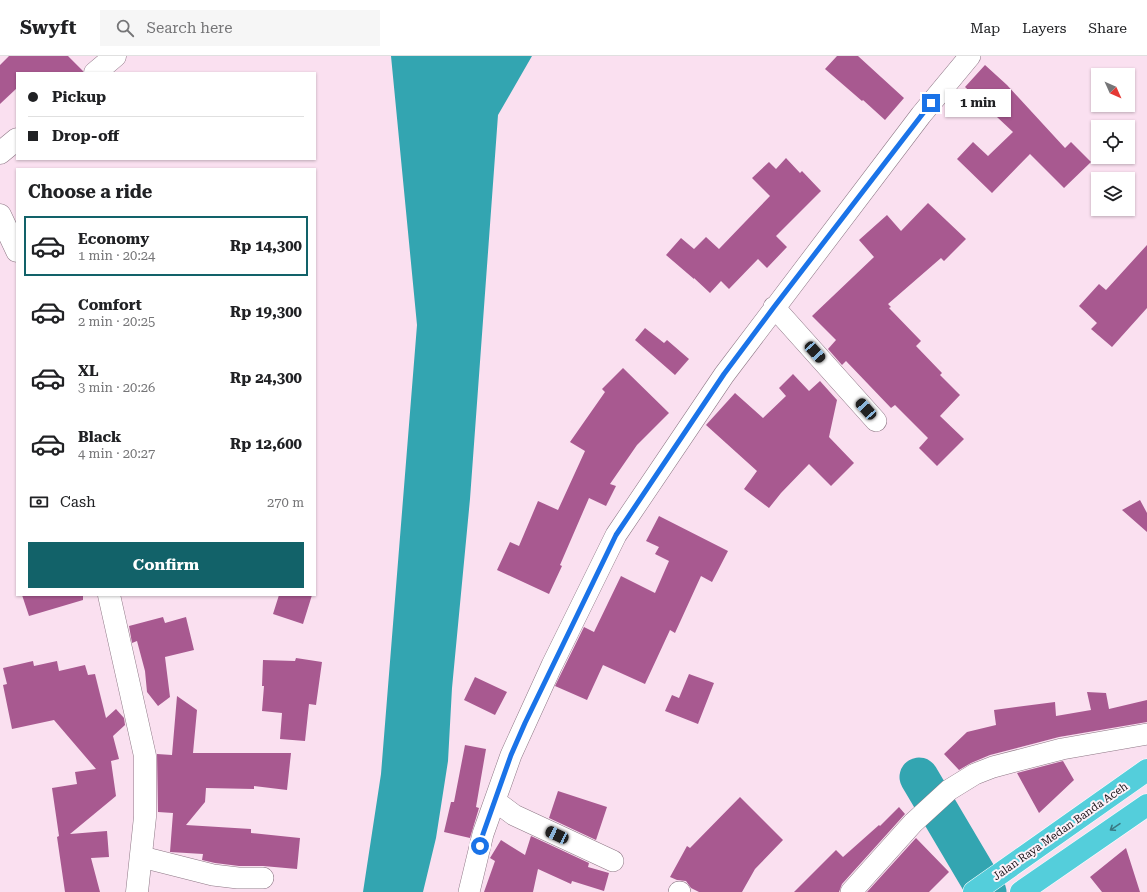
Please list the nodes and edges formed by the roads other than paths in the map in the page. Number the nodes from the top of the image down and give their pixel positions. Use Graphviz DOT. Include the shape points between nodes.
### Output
graph roads {
  1 [pos="116,56"];
  2 [pos="970,56"];
  3 [pos="96,72"];
  4 [pos="16,140"];
  5 [pos="0,154"];
  6 [pos="0,216"];
  7 [pos="16,249"];
  8 [pos="774,307"];
  9 [pos="876,421"];
  10 [pos="109,596"];
  11 [pos="1147,734"];
  12 [pos="1147,770"];
  13 [pos="494,803"];
  14 [pos="1147,805"];
  15 [pos="142,857"];
  16 [pos="614,861"];
  17 [pos="263,878"];
  18 [pos="137,892"];
  19 [pos="470,892"];
  20 [pos="851,892"];
  21 [pos="974,892"];
  22 [pos="1021,892"];
  1 -- 3 [label="street"];
  2 -- 8 [label="street" via="921,115"];
  4 -- 5 [label="street"];
  6 -- 7 [label="street"];
  8 -- 9 [label="street"];
  8 -- 13 [label="street" via="724,374 616,535 525,723"];
  10 -- 15 [label="street" via="145,756"];
  11 -- 20 [label="street" via="1062,749 975,774 949,790 912,823"];
  12 -- 21 [label="highway, Jalan Raya Medan Banda Aceh"];
  13 -- 16 [label="street" via="514,815"];
  13 -- 19 [label="street" via="483,834"];
  14 -- 22 [label="highway, one-way"];
  15 -- 17 [label="street" via="213,875"];
  15 -- 18 [label="street"];
}
